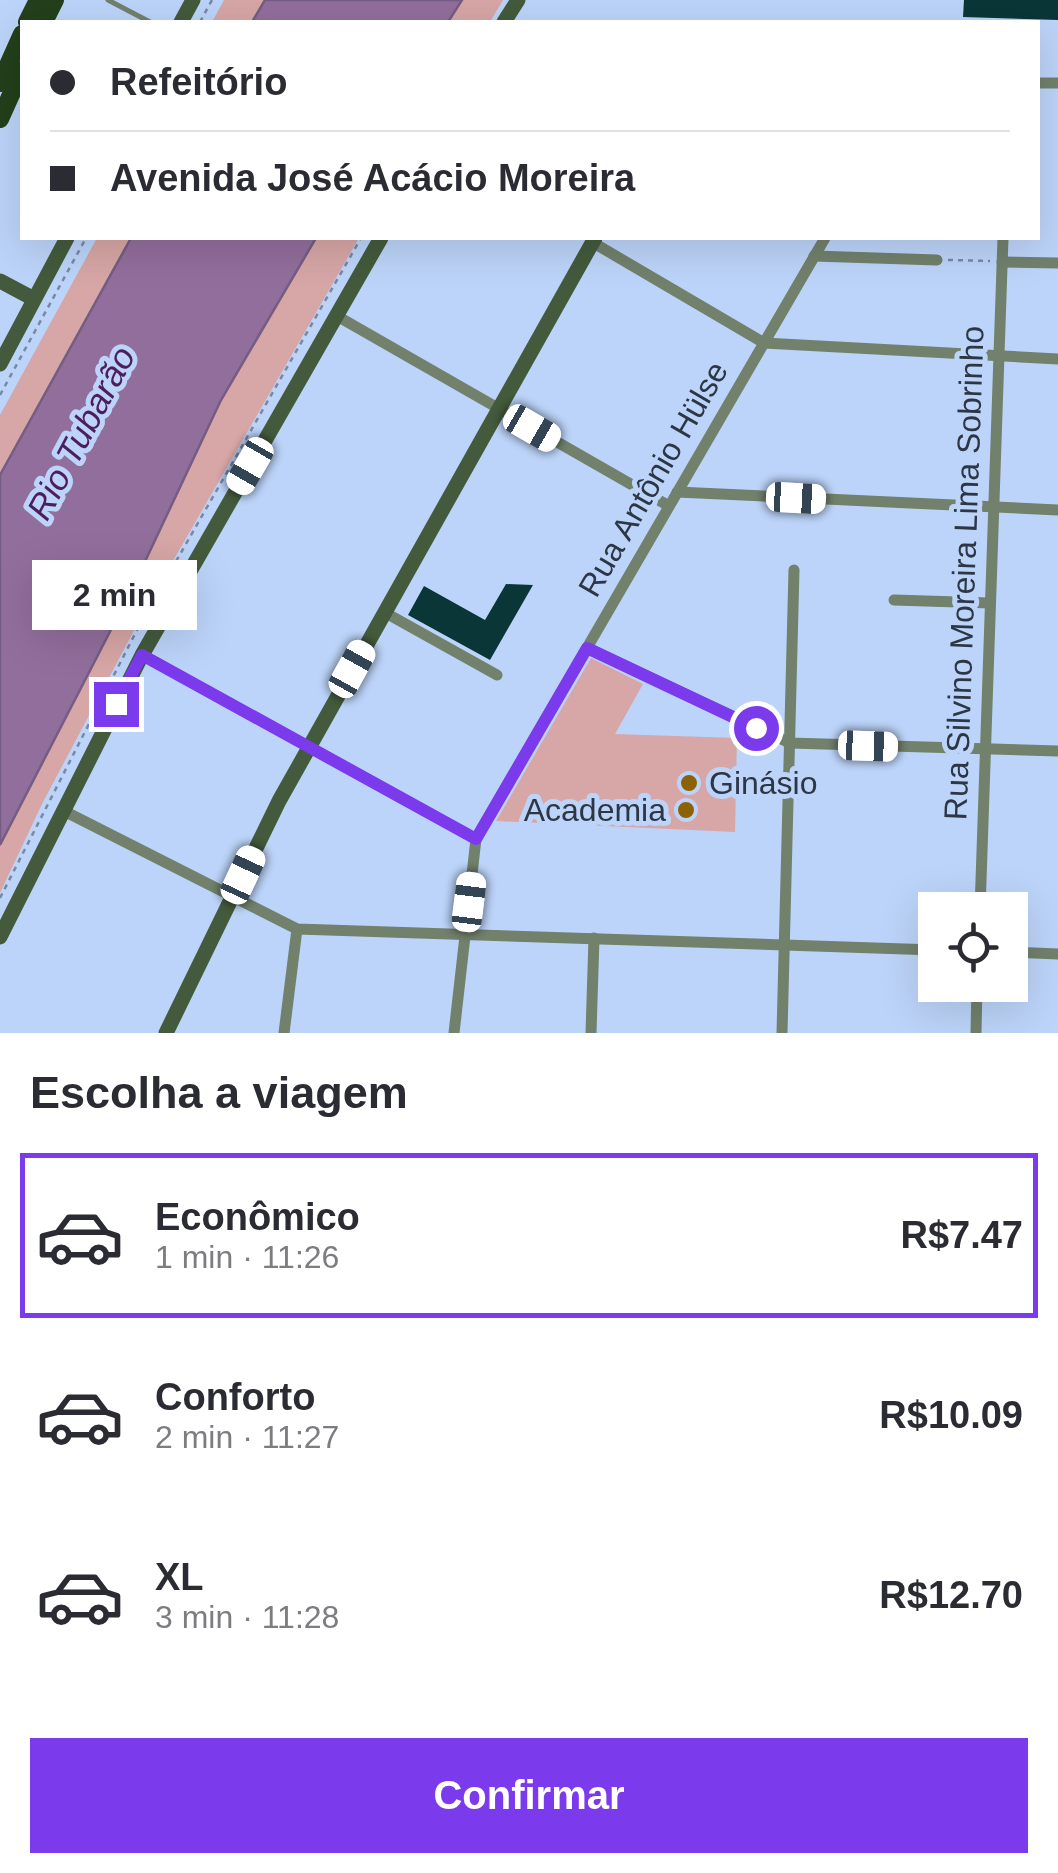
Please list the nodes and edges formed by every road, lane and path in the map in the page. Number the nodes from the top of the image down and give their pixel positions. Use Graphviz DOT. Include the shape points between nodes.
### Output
graph roads {
  1 [pos="108,0"];
  2 [pos="127,0"];
  3 [pos="122,8"];
  4 [pos="146,20"];
  5 [pos="20,38"];
  6 [pos="20,75"];
  7 [pos="0,83"];
  8 [pos="0,120"];
  9 [pos="66,240"];
  10 [pos="85,240"];
  11 [pos="360,240"];
  12 [pos="380,240"];
  13 [pos="594,240"];
  14 [pos="823,240"];
  15 [pos="1002,240"];
  16 [pos="814,256"];
  17 [pos="937,260"];
  18 [pos="1002,262"];
  19 [pos="1058,264"];
  20 [pos="0,282"];
  21 [pos="34,299"];
  22 [pos="337,316"];
  23 [pos="764,343"];
  24 [pos="999,356"];
  25 [pos="1058,360"];
  26 [pos="0,364"];
  27 [pos="0,394"];
  28 [pos="498,408"];
  29 [pos="677,492"];
  30 [pos="670,506"];
  31 [pos="994,507"];
  32 [pos="1058,510"];
  33 [pos="794,570"];
  34 [pos="894,600"];
  35 [pos="990,603"];
  36 [pos="384,612"];
  37 [pos="587,648"];
  38 [pos="142,655"];
  39 [pos="497,675"];
  40 [pos="790,744"];
  41 [pos="309,747"];
  42 [pos="985,749"];
  43 [pos="1058,752"];
  44 [pos="62,810"];
  45 [pos="476,839"];
  46 [pos="981,892"];
  47 [pos="232,896"];
  48 [pos="0,898"];
  49 [pos="297,928"];
  50 [pos="466,934"];
  51 [pos="0,937"];
  52 [pos="594,938"];
  53 [pos="784,945"];
  54 [pos="918,949"];
  55 [pos="1028,953"];
  56 [pos="1058,954"];
  57 [pos="977,1002"];
  58 [pos="166,1033"];
  59 [pos="284,1033"];
  60 [pos="454,1033"];
  61 [pos="591,1033"];
  62 [pos="782,1033"];
  63 [pos="976,1033"];
  1 -- 3 [label="lane"];
  2 -- 3 [label="lane"];
  3 -- 4 [label="lane"];
  5 -- 7 [label="main road"];
  6 -- 8 [label="main road"];
  9 -- 21 [label="main road"];
  10 -- 27 [label="path"];
  11 -- 48 [label="path" via="139,626"];
  12 -- 22 [label="main road"];
  13 -- 23 [label="street"];
  13 -- 28 [label="main road"];
  14 -- 16 [label="street, Rua Antônio Hülse"];
  15 -- 18 [label="street, Rua Silvino Moreira Lima Sobrinho"];
  16 -- 17 [label="street"];
  16 -- 23 [label="street, Rua Antônio Hülse"];
  17 -- 18 [label="path"];
  18 -- 19 [label="street"];
  18 -- 24 [label="street, Rua Silvino Moreira Lima Sobrinho"];
  20 -- 21 [label="main road"];
  21 -- 26 [label="main road"];
  22 -- 28 [label="street"];
  22 -- 38 [label="main road"];
  23 -- 24 [label="street"];
  23 -- 29 [label="street, Rua Antônio Hülse"];
  24 -- 25 [label="street"];
  24 -- 31 [label="street, Rua Silvino Moreira Lima Sobrinho"];
  28 -- 30 [label="street"];
  28 -- 36 [label="main road"];
  29 -- 30 [label="street, Rua Antônio Hülse"];
  29 -- 31 [label="street"];
  30 -- 37 [label="street, Rua Antônio Hülse"];
  31 -- 32 [label="street"];
  31 -- 35 [label="street, Rua Silvino Moreira Lima Sobrinho"];
  33 -- 40 [label="street"];
  34 -- 35 [label="street"];
  35 -- 42 [label="street, Rua Silvino Moreira Lima Sobrinho"];
  36 -- 39 [label="street"];
  36 -- 41 [label="main road"];
  37 -- 40 [label="street"];
  37 -- 45 [label="street, Rua Antônio Hülse"];
  38 -- 41 [label="street"];
  38 -- 44 [label="main road"];
  40 -- 42 [label="street"];
  40 -- 53 [label="street"];
  41 -- 45 [label="street"];
  41 -- 47 [label="main road"];
  42 -- 43 [label="street"];
  42 -- 46 [label="street, Rua Silvino Moreira Lima Sobrinho"];
  44 -- 47 [label="street"];
  44 -- 51 [label="main road"];
  45 -- 50 [label="street, Rua Antônio Hülse"];
  47 -- 49 [label="street"];
  47 -- 58 [label="main road"];
  49 -- 50 [label="street"];
  49 -- 59 [label="street"];
  50 -- 52 [label="street"];
  50 -- 60 [label="street, Rua Antônio Hülse"];
  52 -- 53 [label="street"];
  52 -- 61 [label="street"];
  53 -- 54 [label="street"];
  53 -- 62 [label="street"];
  55 -- 56 [label="street"];
  57 -- 63 [label="street"];
}
